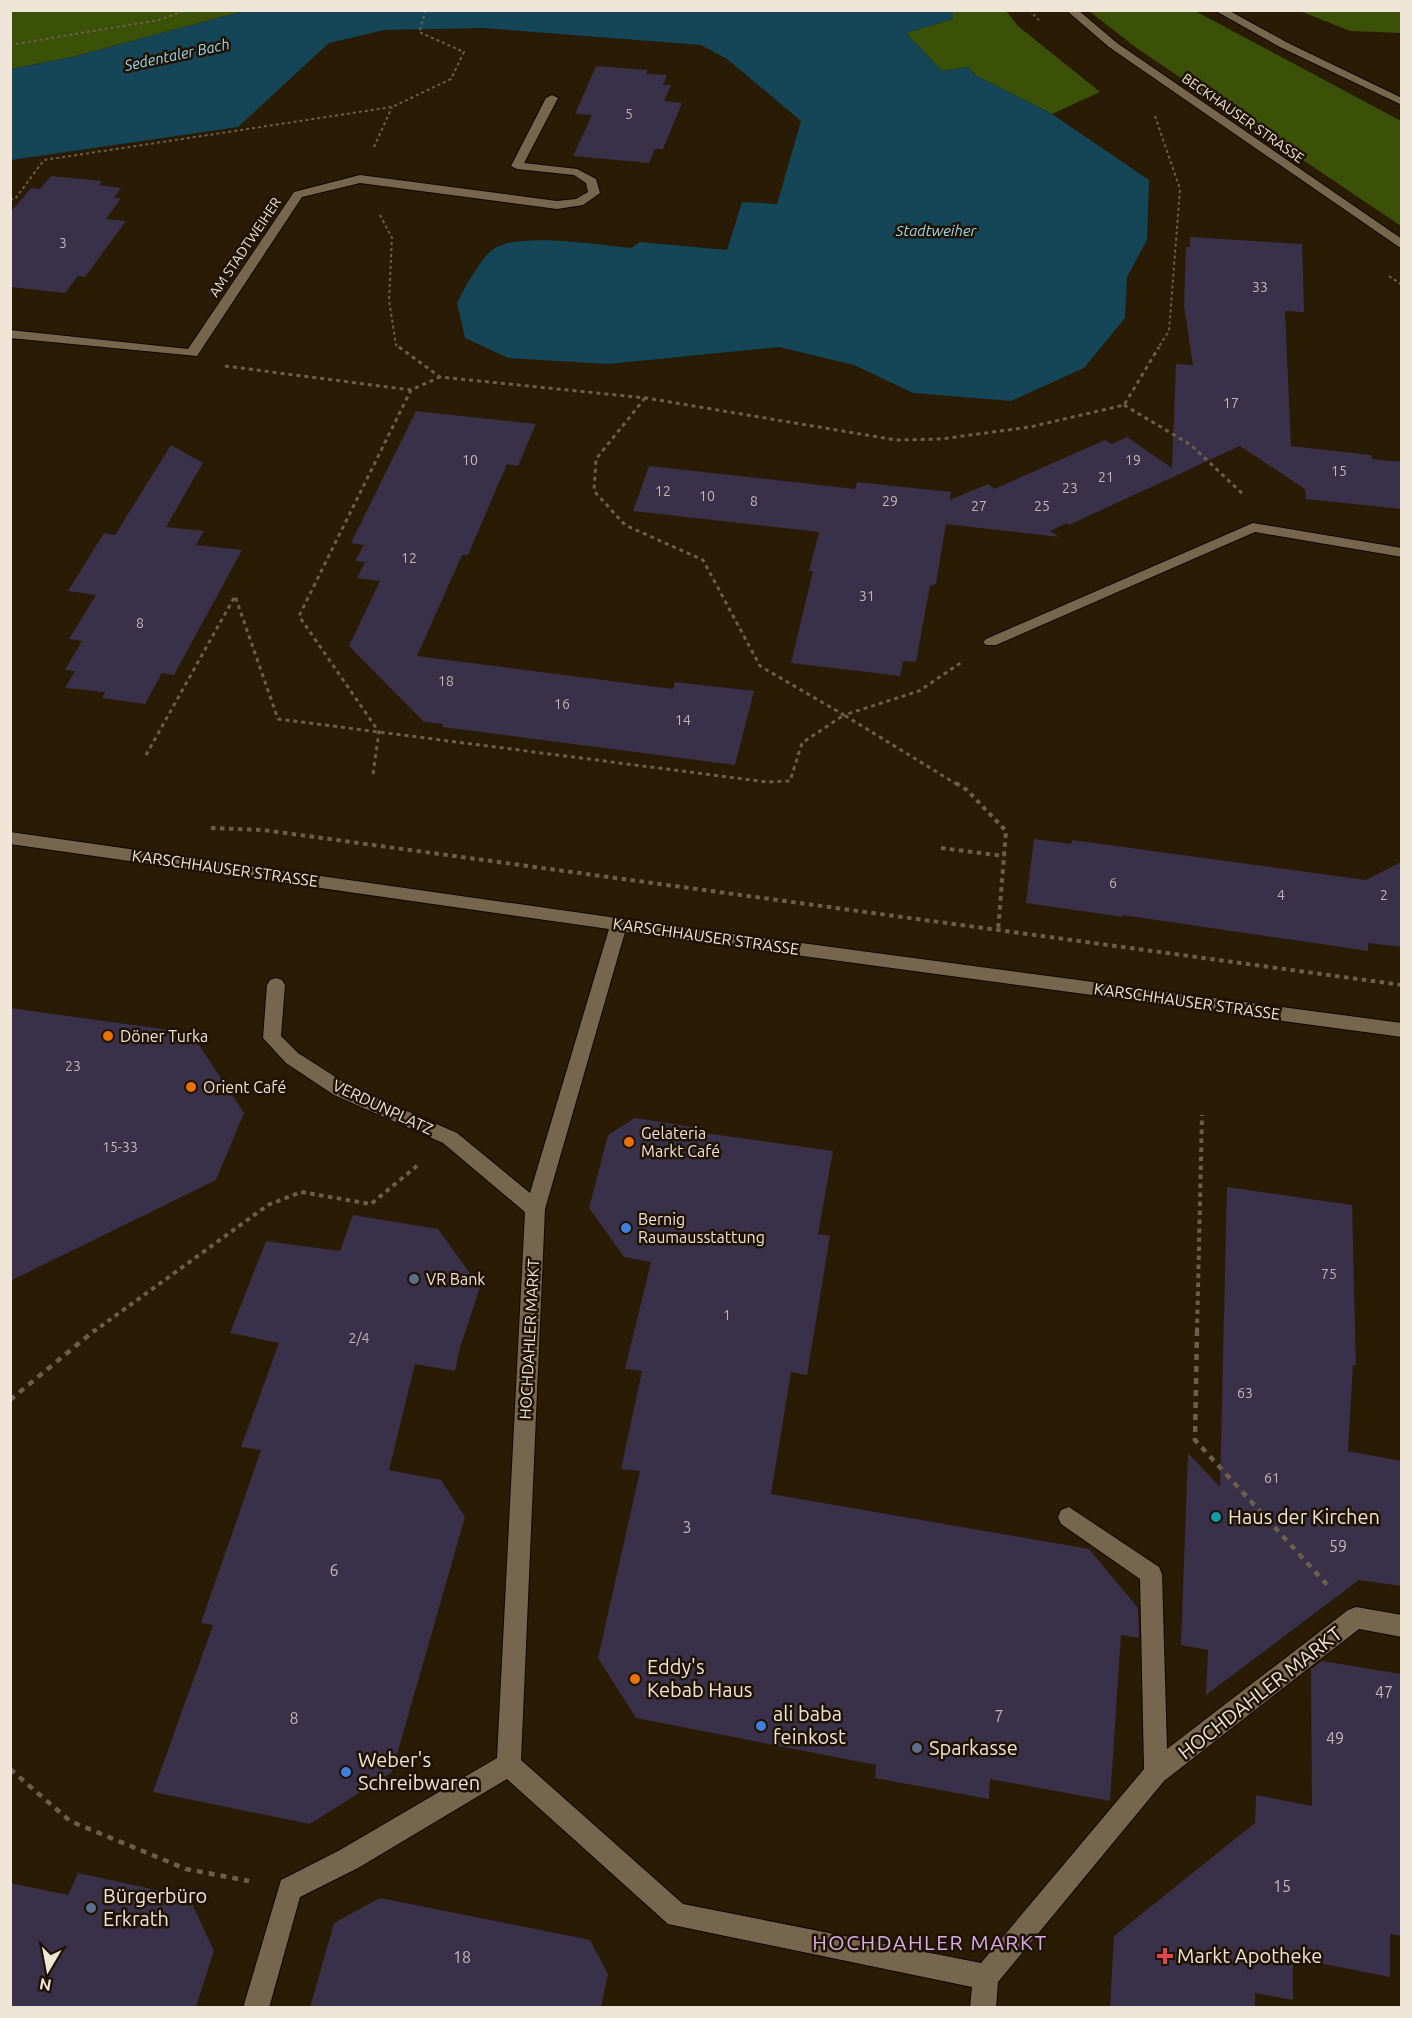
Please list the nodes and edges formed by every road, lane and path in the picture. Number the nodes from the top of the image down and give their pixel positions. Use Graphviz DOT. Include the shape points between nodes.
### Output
graph roads {
  1 [pos="187,10"];
  2 [pos="426,10"];
  3 [pos="1071,10"];
  4 [pos="1219,10"];
  5 [pos="10,45"];
  6 [pos="552,98"];
  7 [pos="1401,102"];
  8 [pos="392,107"];
  9 [pos="1155,114"];
  10 [pos="360,179"];
  11 [pos="10,199"];
  12 [pos="1401,245"];
  13 [pos="10,334"];
  14 [pos="192,353"];
  15 [pos="440,378"];
  16 [pos="411,390"];
  17 [pos="646,398"];
  18 [pos="1125,405"];
  19 [pos="1254,527"];
  20 [pos="1401,553"];
  21 [pos="991,642"];
  22 [pos="844,715"];
  23 [pos="379,732"];
  24 [pos="146,755"];
  25 [pos="373,774"];
  26 [pos="203,828"];
  27 [pos="10,838"];
  28 [pos="941,848"];
  29 [pos="1004,856"];
  30 [pos="619,924"];
  31 [pos="998,931"];
  32 [pos="276,985"];
  33 [pos="1401,985"];
  34 [pos="1401,1030"];
  35 [pos="1202,1115"];
  36 [pos="450,1138"];
  37 [pos="536,1209"];
  38 [pos="10,1400"];
  39 [pos="1069,1516"];
  40 [pos="1356,1618"];
  41 [pos="1401,1626"];
  42 [pos="509,1765"];
  43 [pos="10,1769"];
  44 [pos="1156,1773"];
  45 [pos="290,1889"];
  46 [pos="986,1977"];
  47 [pos="256,2007"];
  48 [pos="983,2007"];
  1 -- 5 [label="path" via="159,20"];
  2 -- 8 [label="path" via="419,32 464,52 451,80"];
  3 -- 12 [label="street, BECKHAUSER STRASSE" via="1113,45"];
  4 -- 7 [label="street"];
  6 -- 10 [label="street, AM STADTWEIHER" via="517,166 577,172 592,181 594,193 579,202 557,205"];
  8 -- 10 [label="path"];
  8 -- 11 [label="path" via="44,160 15,199"];
  9 -- 18 [label="path" via="1180,189 1169,332"];
  10 -- 14 [label="street, AM STADTWEIHER" via="298,195"];
  10 -- 15 [label="path" via="392,238 388,300 396,345"];
  13 -- 14 [label="street"];
  14 -- 16 [label="path" via="211,365"];
  15 -- 16 [label="path"];
  15 -- 17 [label="path"];
  16 -- 23 [label="path" via="299,616"];
  17 -- 18 [label="path" via="896,440 941,439 1030,427"];
  17 -- 22 [label="path" via="596,459 594,491 626,525 702,560 760,666"];
  18 -- 19 [label="path" via="1191,445 1249,499"];
  19 -- 20 [label="street"];
  19 -- 21 [label="street"];
  21 -- 22 [label="path" via="919,691"];
  22 -- 23 [label="path" via="802,743 790,781 767,782"];
  22 -- 29 [label="path" via="967,790 1006,831"];
  23 -- 24 [label="path" via="278,719 235,596"];
  23 -- 25 [label="path"];
  26 -- 31 [label="path" via="263,830"];
  27 -- 30 [label="street, KARSCHHAUSER STRASSE"];
  28 -- 29 [label="path"];
  29 -- 31 [label="path"];
  30 -- 34 [label="street, KARSCHHAUSER STRASSE"];
  30 -- 37 [label="street, HOCHDAHLER MARKT"];
  31 -- 33 [label="path"];
  32 -- 36 [label="street, VERDUNPLATZ" via="272,1038 292,1058 341,1090"];
  35 -- 40 [label="path" via="1195,1440"];
  36 -- 37 [label="street, VERDUNPLATZ"];
  36 -- 38 [label="path" via="372,1204 301,1192 268,1205 116,1313"];
  37 -- 42 [label="street, HOCHDAHLER MARKT"];
  39 -- 44 [label="street, HOCHDAHLER MARKT" via="1151,1574"];
  40 -- 41 [label="street, HOCHDAHLER MARKT"];
  40 -- 44 [label="street, HOCHDAHLER MARKT"];
  42 -- 45 [label="street"];
  42 -- 46 [label="street" via="677,1915"];
  43 -- 45 [label="path" via="70,1821 186,1869"];
  44 -- 46 [label="street, HOCHDAHLER MARKT"];
  45 -- 47 [label="street"];
  46 -- 48 [label="street"];
}
